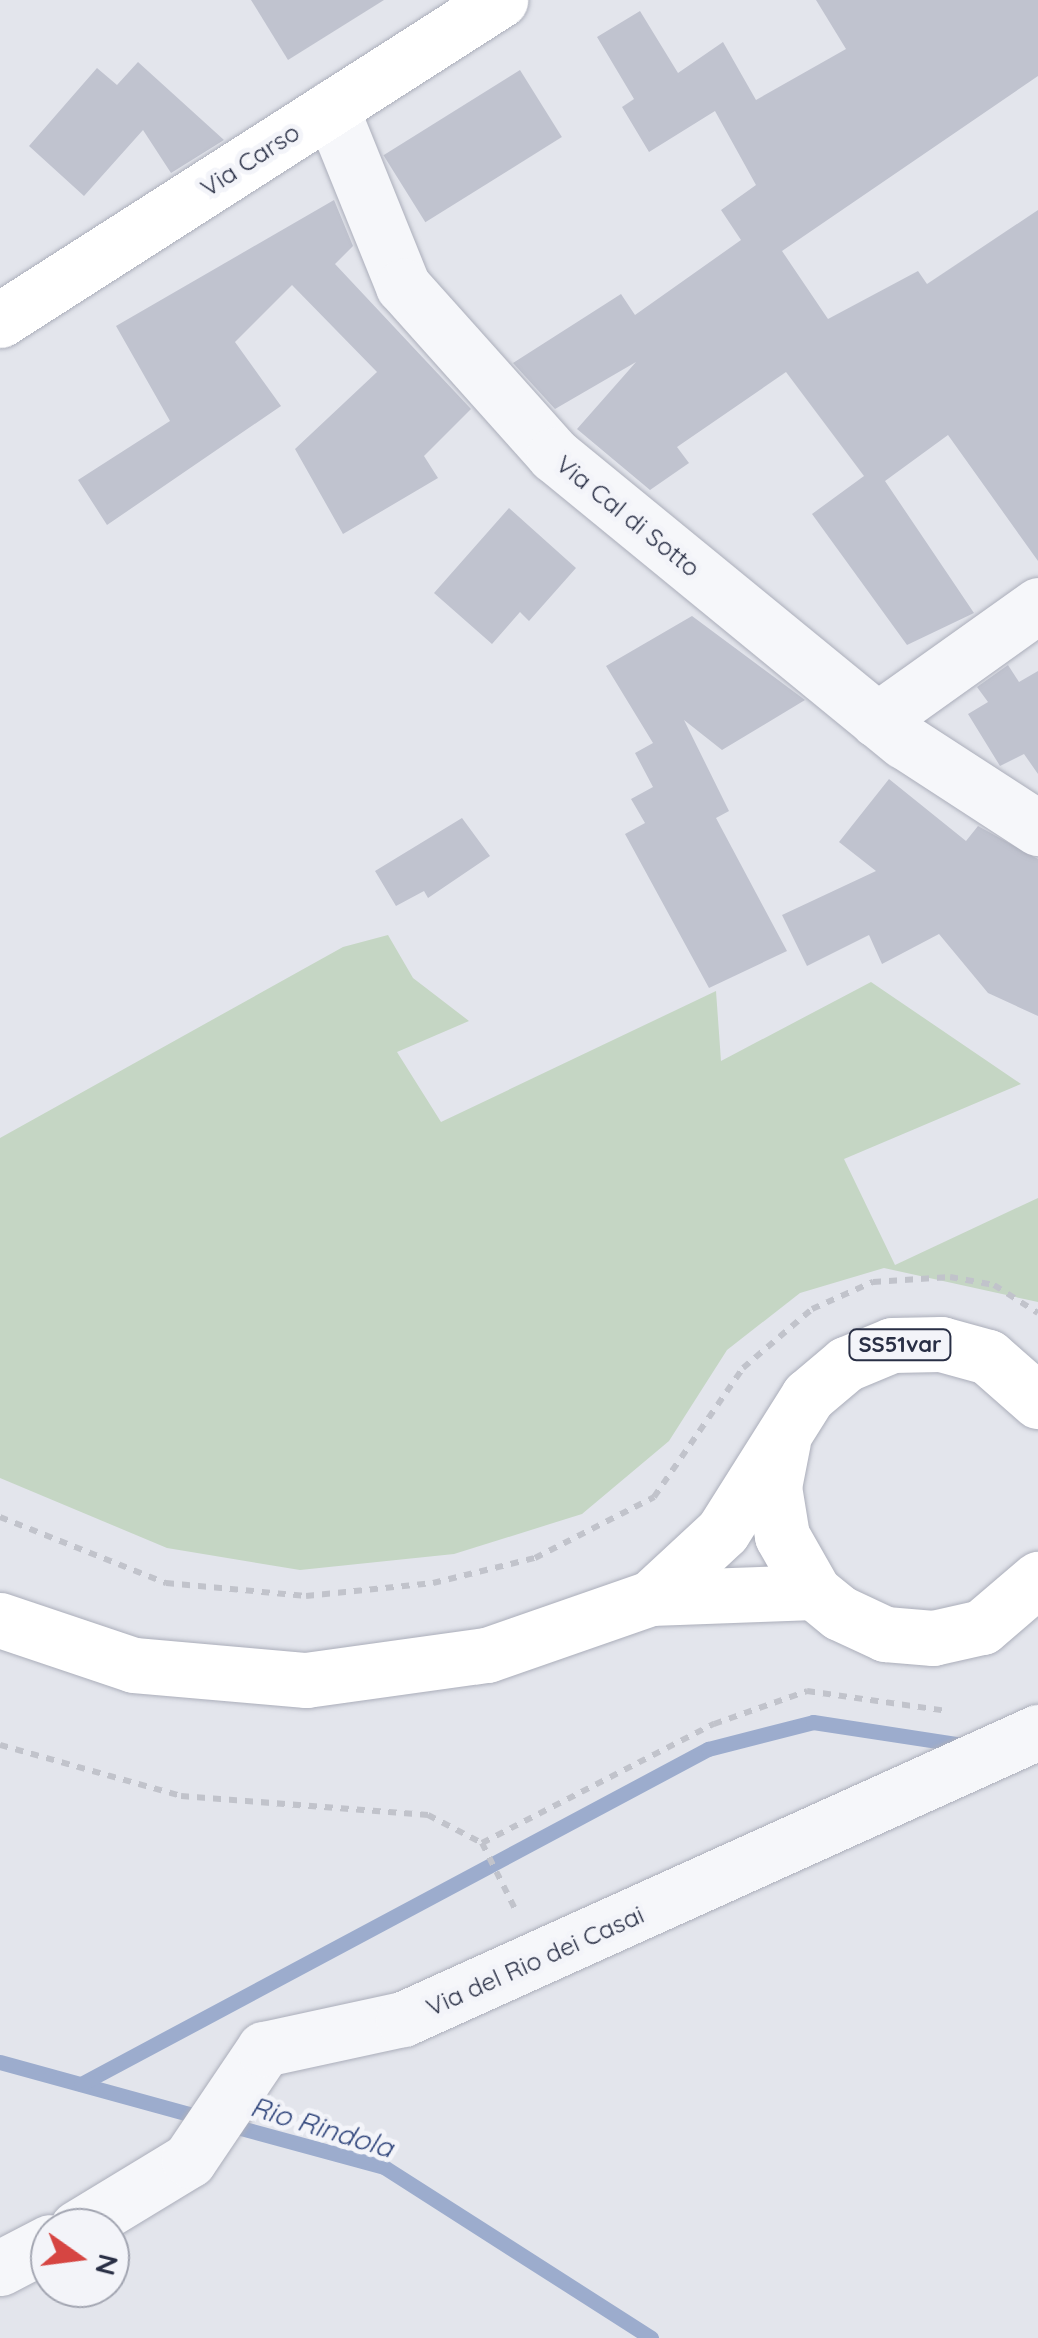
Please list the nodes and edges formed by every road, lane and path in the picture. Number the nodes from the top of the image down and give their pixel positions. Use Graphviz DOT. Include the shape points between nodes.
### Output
graph roads {
  1 [pos="500,0"];
  2 [pos="331,108"];
  3 [pos="0,320"];
  4 [pos="1038,605"];
  5 [pos="877,720"];
  6 [pos="1038,828"];
  7 [pos="1038,1313"];
  8 [pos="1038,1401"];
  9 [pos="784,1438"];
  10 [pos="0,1518"];
  11 [pos="1038,1579"];
  12 [pos="814,1592"];
  13 [pos="651,1598"];
  14 [pos="0,1620"];
  15 [pos="958,1708"];
  16 [pos="1038,1732"];
  17 [pos="0,1745"];
  18 [pos="484,1846"];
  19 [pos="498,1875"];
  20 [pos="116,2208"];
  21 [pos="30,2252"];
  22 [pos="0,2268"];
  1 -- 2 [label="main road, Via Carso"];
  2 -- 3 [label="main road, Via Carso"];
  2 -- 5 [label="street, Via Cal di Sotto" via="403,286 518,416 584,484"];
  4 -- 5 [label="street"];
  5 -- 6 [label="street, Via Cal di Sotto"];
  7 -- 10 [label="path" via="994,1285 950,1277 872,1282 812,1308 743,1368 654,1497 535,1558 433,1583 306,1596 166,1583"];
  8 -- 9 [label="main road, SS51var" via="988,1357 941,1344 892,1345 846,1364 808,1396"];
  9 -- 12 [label="main road, SS51var" via="774,1487 782,1536"];
  9 -- 13 [label="main road" via="723,1530"];
  11 -- 12 [label="main road, SS51var" via="982,1626 934,1638 885,1634"];
  12 -- 13 [label="main road"];
  13 -- 14 [label="main road" via="487,1655 306,1680 134,1664"];
  15 -- 18 [label="path" via="807,1691 714,1724"];
  16 -- 20 [label="street, Via del Rio dei Casai" via="402,2020 264,2049 209,2137 144,2194"];
  17 -- 18 [label="path" via="181,1796 428,1815"];
  18 -- 19 [label="path"];
  21 -- 22 [label="street"];
}
